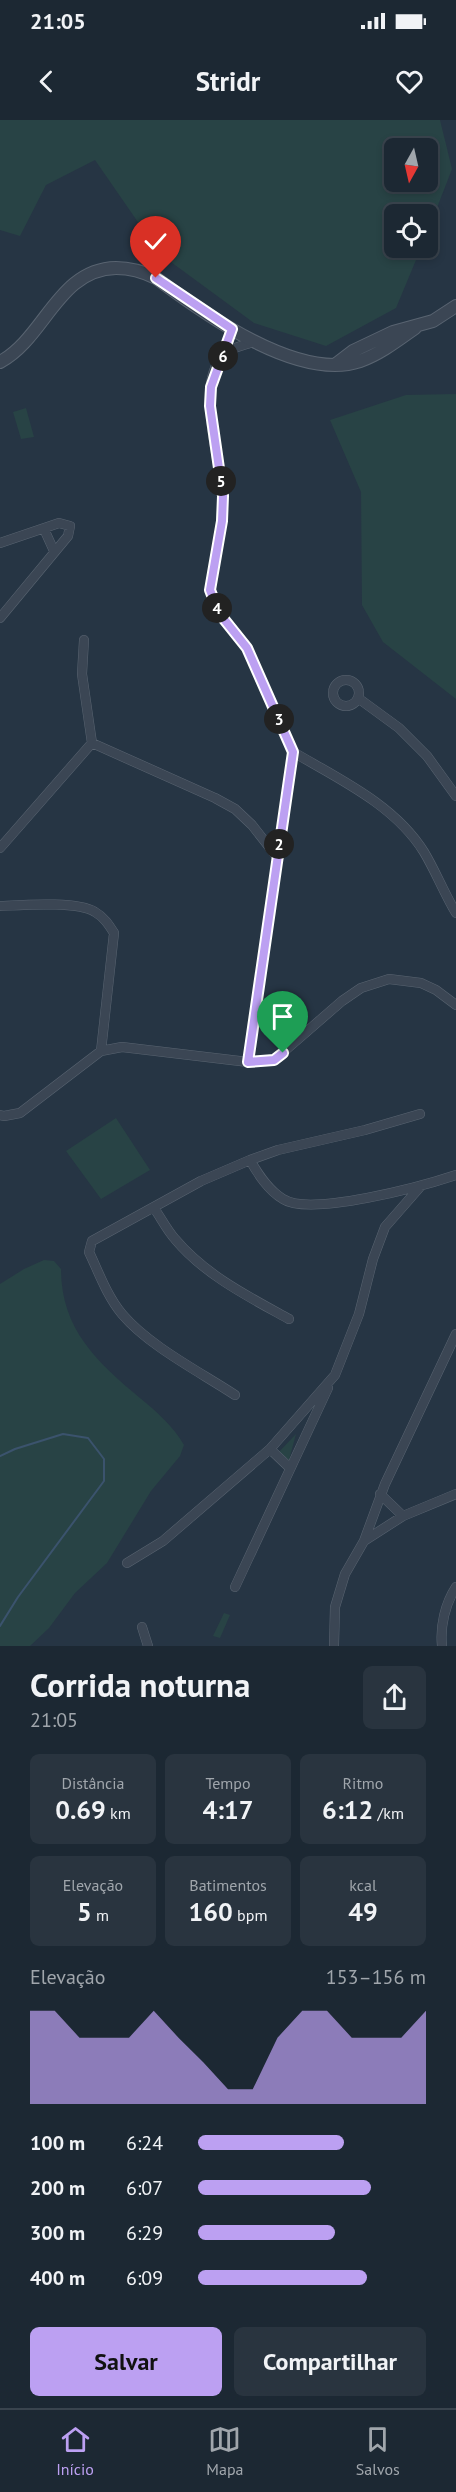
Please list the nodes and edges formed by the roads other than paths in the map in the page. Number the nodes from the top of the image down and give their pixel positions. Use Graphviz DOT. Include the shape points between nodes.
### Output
graph roads {
  1 [pos="456,306"];
  2 [pos="232,329"];
  3 [pos="254,342"];
  4 [pos="225,353"];
  5 [pos="0,362"];
  6 [pos="45,529"];
  7 [pos="0,543"];
  8 [pos="54,551"];
  9 [pos="0,618"];
  10 [pos="84,640"];
  11 [pos="358,698"];
  12 [pos="92,743"];
  13 [pos="293,752"];
  14 [pos="456,796"];
  15 [pos="0,848"];
  16 [pos="277,858"];
  17 [pos="0,906"];
  18 [pos="456,913"];
  19 [pos="456,1005"];
  20 [pos="101,1051"];
  21 [pos="248,1062"];
  22 [pos="420,1114"];
  23 [pos="0,1115"];
  24 [pos="250,1160"];
  25 [pos="456,1175"];
  26 [pos="420,1187"];
  27 [pos="154,1208"];
  28 [pos="289,1319"];
  29 [pos="456,1334"];
  30 [pos="335,1375"];
  31 [pos="235,1395"];
  32 [pos="292,1424"];
  33 [pos="305,1436"];
  34 [pos="270,1449"];
  35 [pos="290,1468"];
  36 [pos="380,1494"];
  37 [pos="456,1494"];
  38 [pos="373,1516"];
  39 [pos="403,1516"];
  40 [pos="388,1525"];
  41 [pos="364,1541"];
  42 [pos="127,1563"];
  43 [pos="234,1587"];
  44 [pos="456,1587"];
  45 [pos="142,1628"];
  46 [pos="148,1646"];
  47 [pos="334,1646"];
  48 [pos="442,1646"];
  1 -- 3 [label="street" via="433,321 393,332 353,351 335,364 298,358"];
  2 -- 3 [label="street"];
  2 -- 4 [label="street"];
  2 -- 5 [label="street" via="156,278 135,269 109,268 92,272 69,287 23,344"];
  3 -- 4 [label="street"];
  4 -- 13 [label="street" via="214,373 210,406 223,496 210,590 219,613 247,648"];
  6 -- 7 [label="street"];
  6 -- 8 [label="street"];
  6 -- 8 [label="street" via="59,523 69,526 69,536"];
  8 -- 9 [label="street"];
  10 -- 12 [label="street" via="82,674"];
  11 -- 14 [label="street" via="399,728 427,756"];
  12 -- 15 [label="street"];
  12 -- 16 [label="street" via="235,809"];
  13 -- 16 [label="street"];
  13 -- 18 [label="street" via="364,794 405,827 424,852"];
  16 -- 21 [label="street"];
  17 -- 20 [label="street" via="83,906 107,921 114,933"];
  19 -- 21 [label="street" via="421,983 389,979 361,988 342,1001 274,1060"];
  20 -- 21 [label="street" via="122,1047"];
  20 -- 23 [label="street" via="20,1113"];
  22 -- 24 [label="street" via="278,1149"];
  24 -- 26 [label="street" via="283,1200 298,1204 316,1206"];
  24 -- 27 [label="street" via="201,1181"];
  25 -- 26 [label="street"];
  26 -- 30 [label="street" via="385,1227"];
  27 -- 28 [label="street" via="175,1239 199,1262 231,1286"];
  27 -- 31 [label="street" via="92,1241 89,1252 108,1295 123,1315 160,1347"];
  29 -- 36 [label="street"];
  30 -- 32 [label="street"];
  30 -- 33 [label="street"];
  32 -- 33 [label="street"];
  32 -- 34 [label="street"];
  33 -- 35 [label="street"];
  34 -- 35 [label="street"];
  34 -- 42 [label="street" via="163,1541"];
  35 -- 43 [label="street"];
  36 -- 38 [label="street"];
  36 -- 39 [label="street"];
  37 -- 39 [label="street"];
  38 -- 40 [label="street"];
  38 -- 41 [label="street"];
  39 -- 40 [label="street"];
  40 -- 41 [label="street"];
  41 -- 47 [label="street" via="345,1574 335,1607"];
  44 -- 48 [label="street" via="440,1630"];
  45 -- 46 [label="street"];
}
